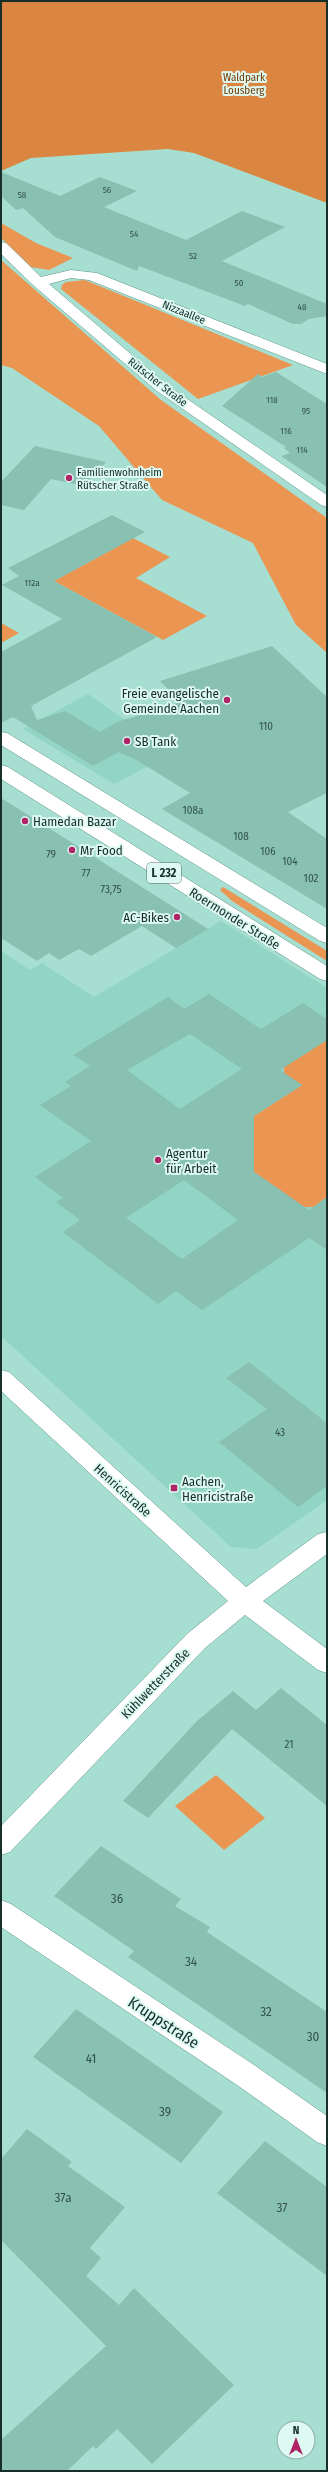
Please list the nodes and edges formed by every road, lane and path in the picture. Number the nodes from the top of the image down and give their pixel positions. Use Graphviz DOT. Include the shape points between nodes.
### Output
graph roads {
  1 [pos="1,246"];
  2 [pos="38,282"];
  3 [pos="327,369"];
  4 [pos="327,502"];
  5 [pos="1,737"];
  6 [pos="1,771"];
  7 [pos="327,937"];
  8 [pos="327,975"];
  9 [pos="1,1378"];
  10 [pos="327,1541"];
  11 [pos="245,1601"];
  12 [pos="327,1663"];
  13 [pos="1,1844"];
  14 [pos="1,1912"];
  15 [pos="327,2133"];
  1 -- 2 [label="street, Rütscher Straße"];
  2 -- 3 [label="street, Nizzaallee" via="71,274 92,276"];
  2 -- 4 [label="street, Rütscher Straße" via="162,388"];
  5 -- 7 [label="street, L 232"];
  6 -- 8 [label="street, Roermonder Straße / L 232"];
  9 -- 11 [label="street, Henricistraße"];
  10 -- 11 [label="street, Kühlwetterstraße"];
  11 -- 12 [label="street, Henricistraße"];
  11 -- 13 [label="street, Kühlwetterstraße" via="196,1641"];
  14 -- 15 [label="street, Kruppstraße" via="66,1959 266,2087"];
}
